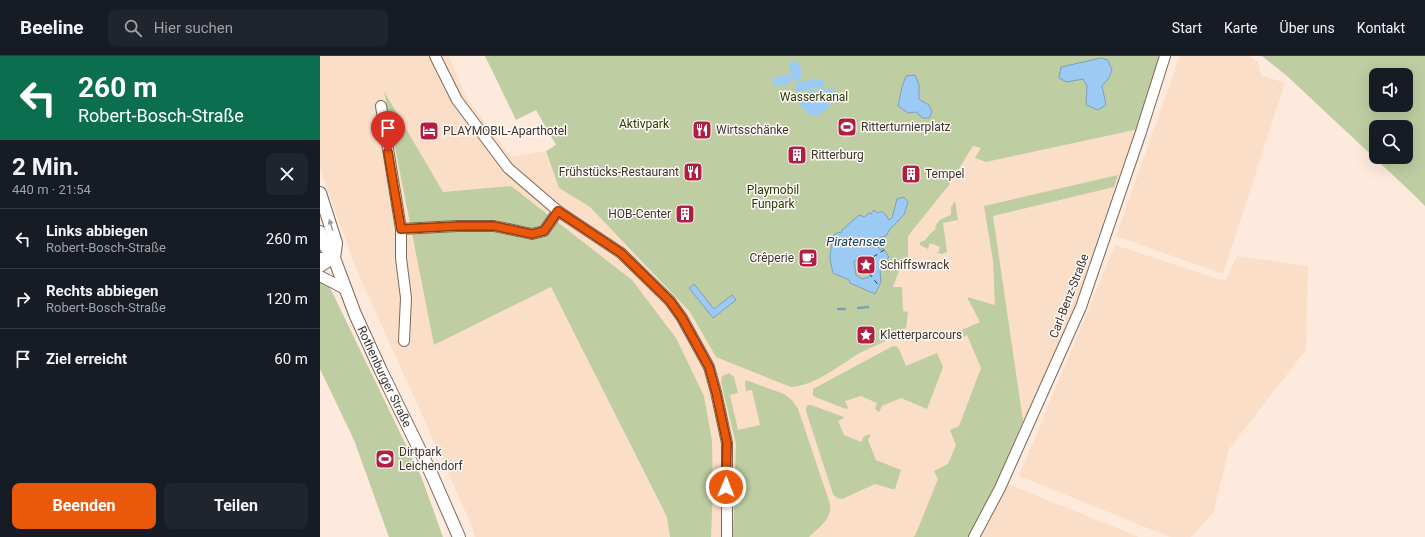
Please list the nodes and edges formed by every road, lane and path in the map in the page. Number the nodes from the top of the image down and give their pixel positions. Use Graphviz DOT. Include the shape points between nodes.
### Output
graph roads {
  1 [pos="435,56"];
  2 [pos="1165,56"];
  3 [pos="381,106"];
  4 [pos="320,193"];
  5 [pos="558,211"];
  6 [pos="401,229"];
  7 [pos="320,232"];
  8 [pos="320,258"];
  9 [pos="334,258"];
  10 [pos="320,267"];
  11 [pos="320,276"];
  12 [pos="345,289"];
  13 [pos="404,341"];
  14 [pos="459,537"];
  15 [pos="727,537"];
  16 [pos="974,537"];
  1 -- 5 [label="street" via="457,100 505,164"];
  2 -- 16 [label="street, Carl-Benz-Straße" via="1081,307 1000,488"];
  3 -- 6 [label="street"];
  9 -- 4 [label="main road, Rothenburger Straße, one-way" via="336,243"];
  5 -- 6 [label="street" via="544,231 532,234 494,226"];
  5 -- 15 [label="street" via="621,253 670,301 696,341 709,367 727,443"];
  6 -- 13 [label="street" via="401,258 406,298"];
  7 -- 9 [label="main road, Rothenburger Straße" via="325,246"];
  8 -- 9 [label="street"];
  9 -- 10 [label="street"];
  9 -- 12 [label="main road, Rothenburger Straße"];
  11 -- 12 [label="street"];
  12 -- 14 [label="main road, Rothenburger Straße"];
}
